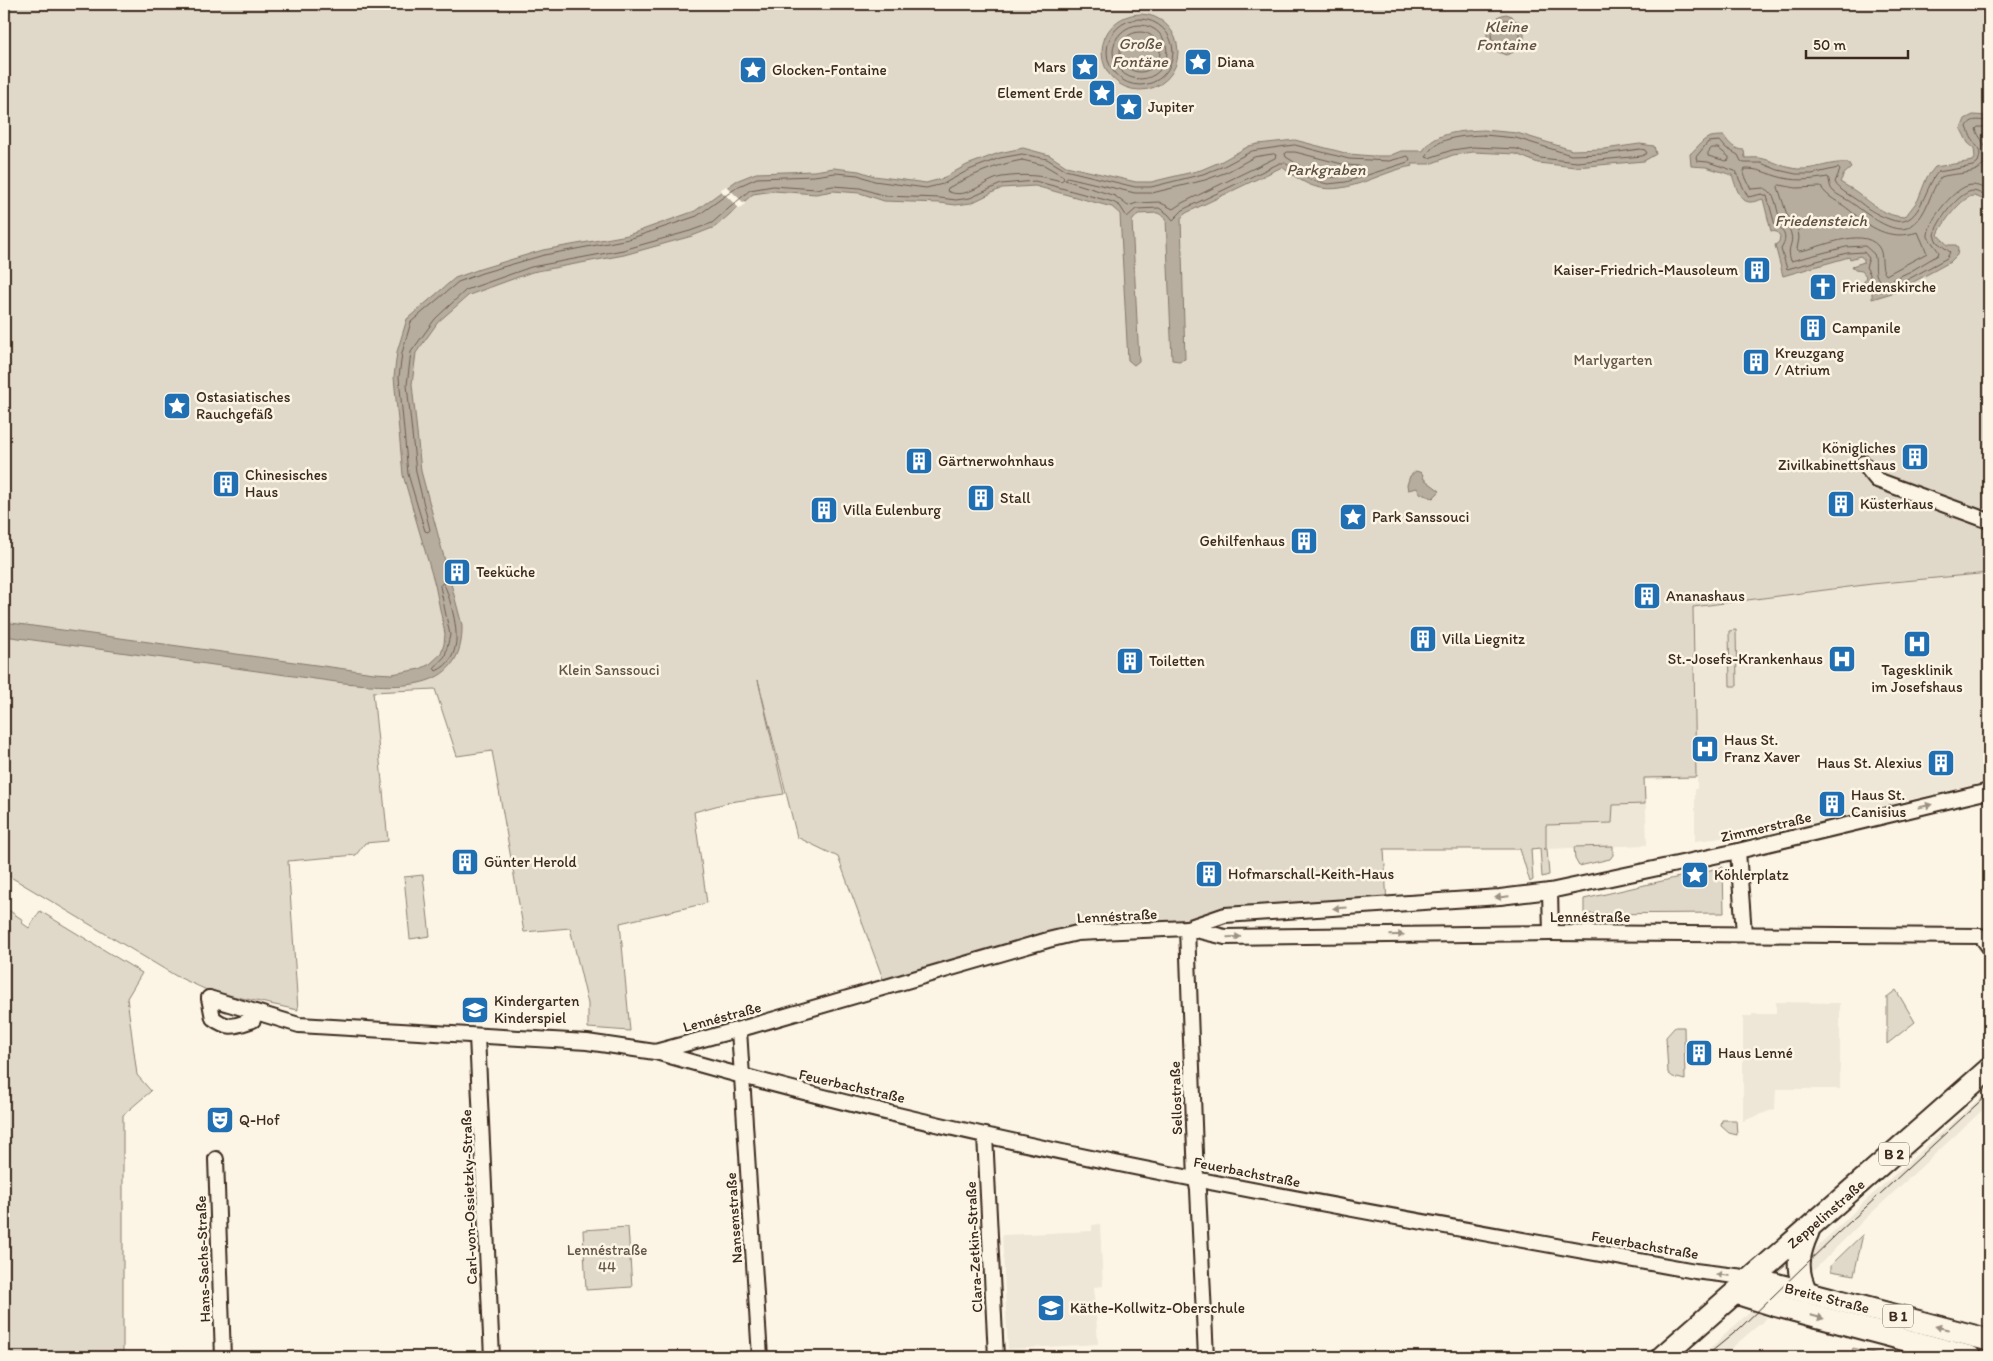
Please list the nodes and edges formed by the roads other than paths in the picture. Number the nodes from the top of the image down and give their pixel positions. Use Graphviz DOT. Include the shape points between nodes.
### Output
graph roads {
  1 [pos="1863,463"];
  2 [pos="1989,520"];
  3 [pos="1989,791"];
  4 [pos="1738,851"];
  5 [pos="1550,891"];
  6 [pos="1187,928"];
  7 [pos="1551,933"];
  8 [pos="1744,934"];
  9 [pos="1989,948"];
  10 [pos="253,1022"];
  11 [pos="739,1030"];
  12 [pos="477,1036"];
  13 [pos="656,1052"];
  14 [pos="1989,1069"];
  15 [pos="741,1077"];
  16 [pos="985,1135"];
  17 [pos="216,1159"];
  18 [pos="1196,1180"];
  19 [pos="1809,1229"];
  20 [pos="1752,1278"];
  21 [pos="1736,1293"];
  22 [pos="1807,1293"];
  23 [pos="1989,1340"];
  24 [pos="223,1357"];
  25 [pos="492,1357"];
  26 [pos="760,1357"];
  27 [pos="996,1357"];
  28 [pos="1206,1357"];
  29 [pos="1662,1357"];
  30 [pos="1970,1357"];
  1 -- 2 [label="street" via="1877,480"];
  4 -- 3 [label="street, Zimmerstraße, one-way"];
  4 -- 5 [label="street, Zimmerstraße"];
  4 -- 8 [label="street"];
  5 -- 6 [label="street, Lennéstraße, one-way" via="1225,915"];
  5 -- 7 [label="street"];
  6 -- 7 [label="street, Lennéstraße, one-way" via="1225,937"];
  6 -- 11 [label="street, Lennéstraße" via="1077,933"];
  6 -- 18 [label="street, Sellostraße"];
  7 -- 8 [label="street, Lennéstraße"];
  8 -- 9 [label="street, Lennéstraße" via="1981,936"];
  10 -- 12 [label="street, Lennéstraße"];
  11 -- 13 [label="street, Lennéstraße"];
  11 -- 15 [label="street"];
  12 -- 13 [label="street, Lennéstraße" via="587,1042"];
  12 -- 25 [label="street, Carl-von-Ossietzky-Straße"];
  13 -- 15 [label="street, Feuerbachstraße"];
  14 -- 19 [label="main road, Zeppelinstraße / B 2"];
  15 -- 16 [label="street, Feuerbachstraße"];
  15 -- 26 [label="street, Nansenstraße"];
  16 -- 18 [label="street, Feuerbachstraße"];
  16 -- 27 [label="street, Clara-Zetkin-Straße"];
  17 -- 24 [label="street, Hans-Sachs-Straße"];
  20 -- 18 [label="street, Feuerbachstraße, one-way" via="1695,1271"];
  18 -- 28 [label="street, Sellostraße"];
  19 -- 20 [label="main road, Zeppelinstraße / B 2"];
  19 -- 22 [label="main road, B 2" via="1798,1264 1800,1279"];
  20 -- 21 [label="main road, Zeppelinstraße"];
  20 -- 22 [label="main road, Breite Straße / B 1"];
  21 -- 29 [label="main road, Zeppelinstraße"];
  21 -- 30 [label="main road, Breite Straße / B 1, one-way"];
  23 -- 22 [label="main road, Breite Straße / B 1, one-way"];
}
